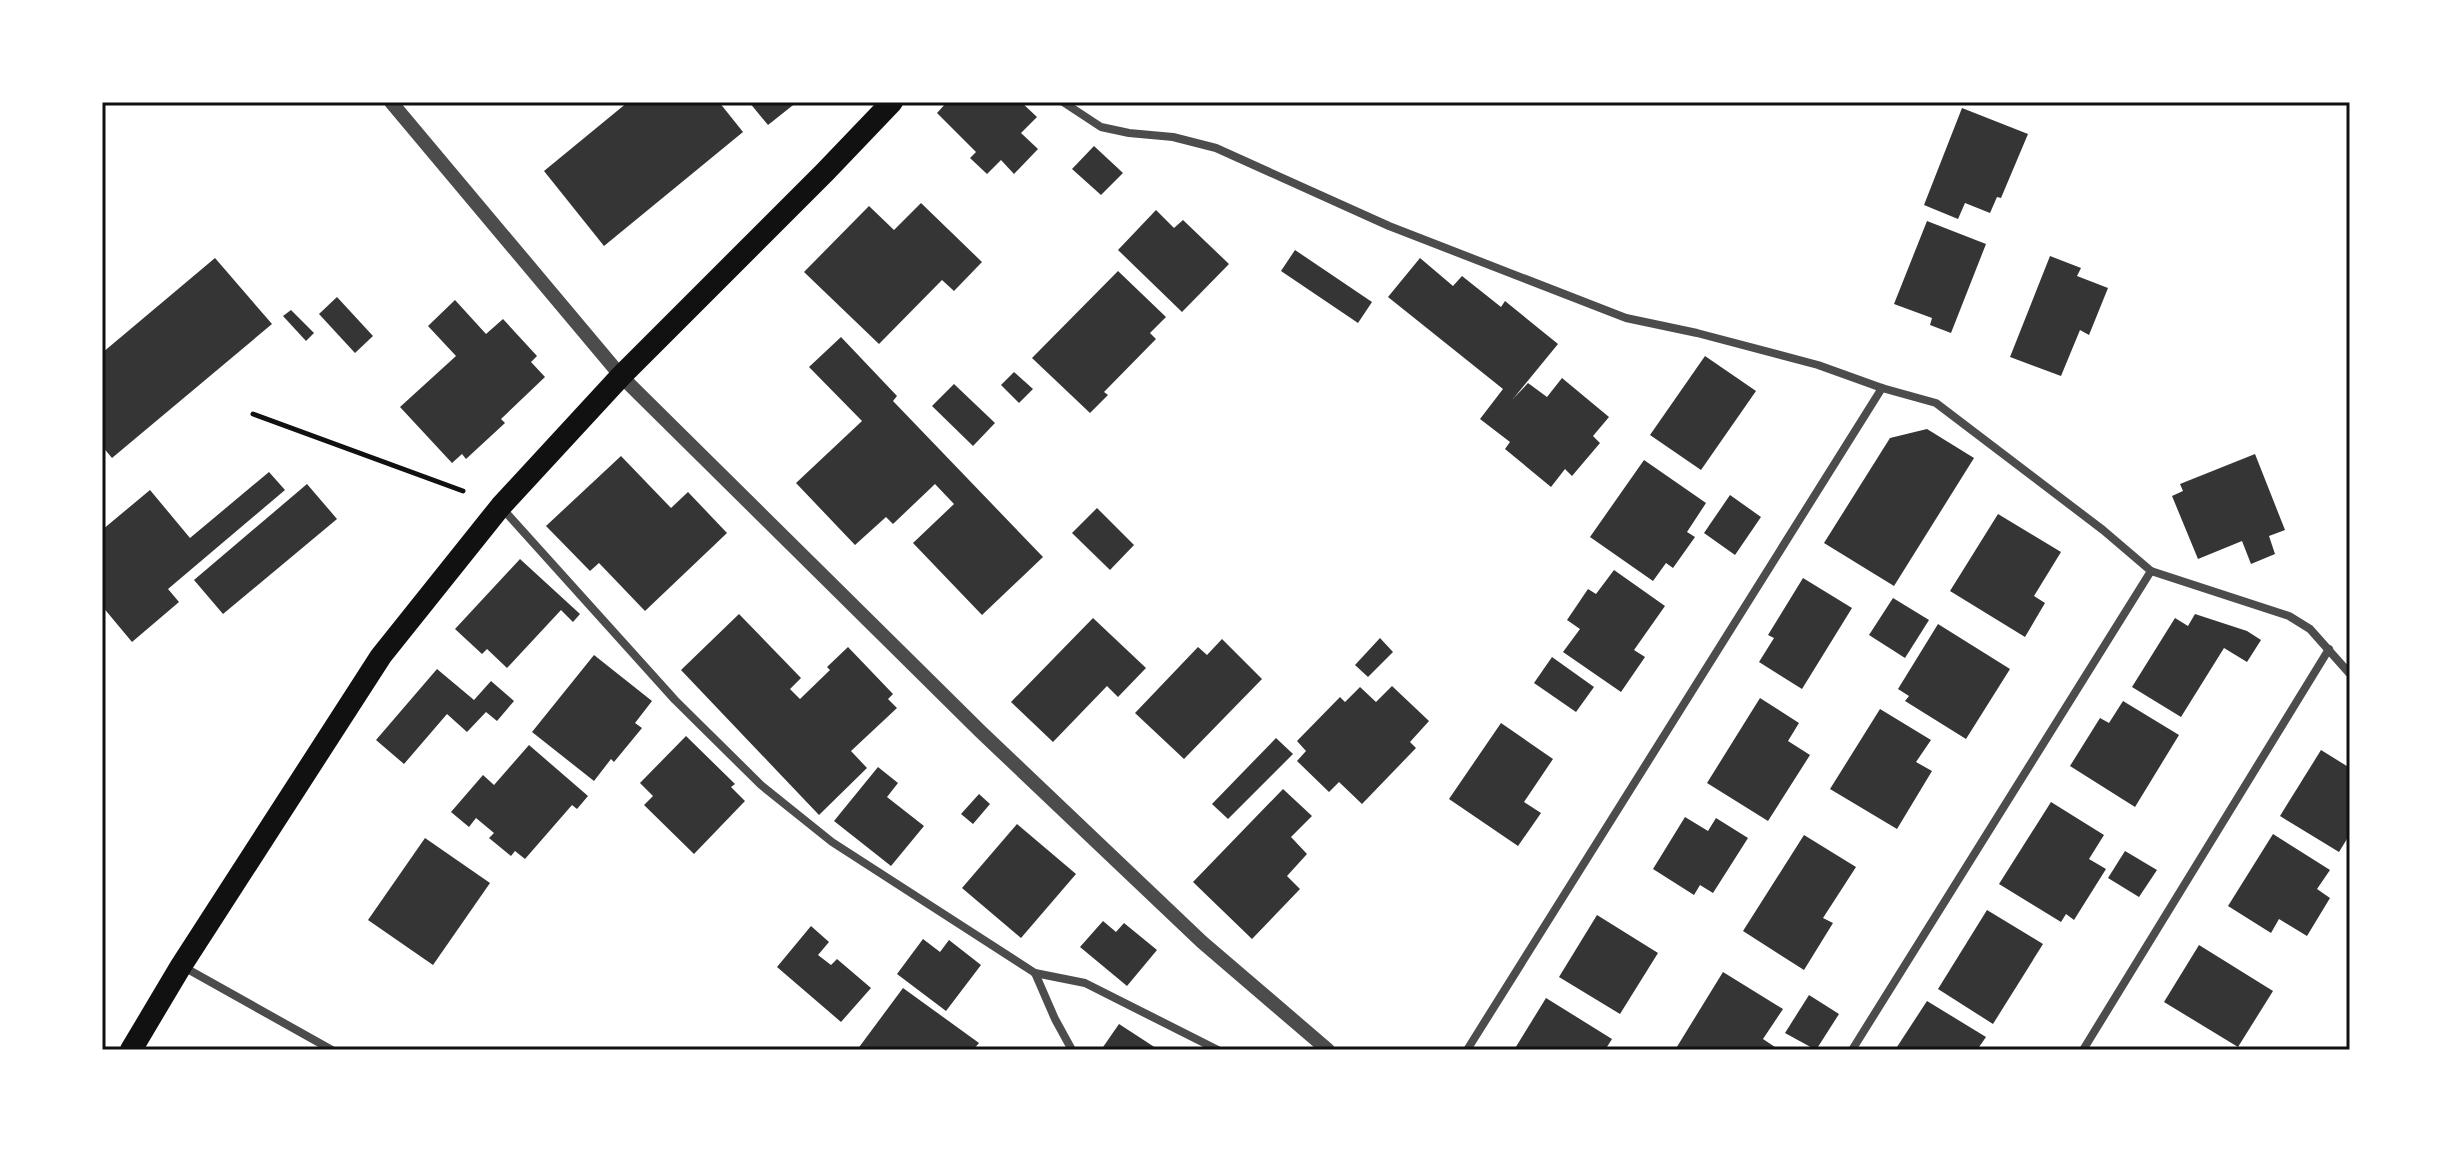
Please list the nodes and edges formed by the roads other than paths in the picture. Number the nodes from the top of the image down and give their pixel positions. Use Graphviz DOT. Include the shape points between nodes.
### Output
graph roads {
  1 [pos="391,102"];
  2 [pos="892,102"];
  3 [pos="1063,102"];
  4 [pos="621,376"];
  5 [pos="1882,388"];
  6 [pos="501,506"];
  7 [pos="2151,571"];
  8 [pos="2329,649"];
  9 [pos="2350,674"];
  10 [pos="181,966"];
  11 [pos="1035,973"];
  12 [pos="131,1050"];
  13 [pos="332,1050"];
  14 [pos="1072,1050"];
  15 [pos="1218,1050"];
  16 [pos="1328,1050"];
  17 [pos="1467,1050"];
  18 [pos="1852,1050"];
  19 [pos="2083,1050"];
  1 -- 4 [label="street"];
  2 -- 4 [label="highway"];
  3 -- 5 [label="street" via="1101,127 1216,148 1389,226 1626,318 1818,365"];
  4 -- 6 [label="highway"];
  4 -- 16 [label="street" via="981,732 1202,942"];
  5 -- 7 [label="street" via="1936,403"];
  5 -- 17 [label="street"];
  6 -- 10 [label="highway" via="381,656"];
  6 -- 11 [label="street" via="675,700 761,785 832,842"];
  7 -- 8 [label="street" via="2289,616"];
  7 -- 18 [label="street"];
  8 -- 9 [label="street"];
  8 -- 19 [label="street"];
  10 -- 12 [label="highway"];
  10 -- 13 [label="street"];
  11 -- 14 [label="street"];
  11 -- 15 [label="street" via="1085,983"];
}
